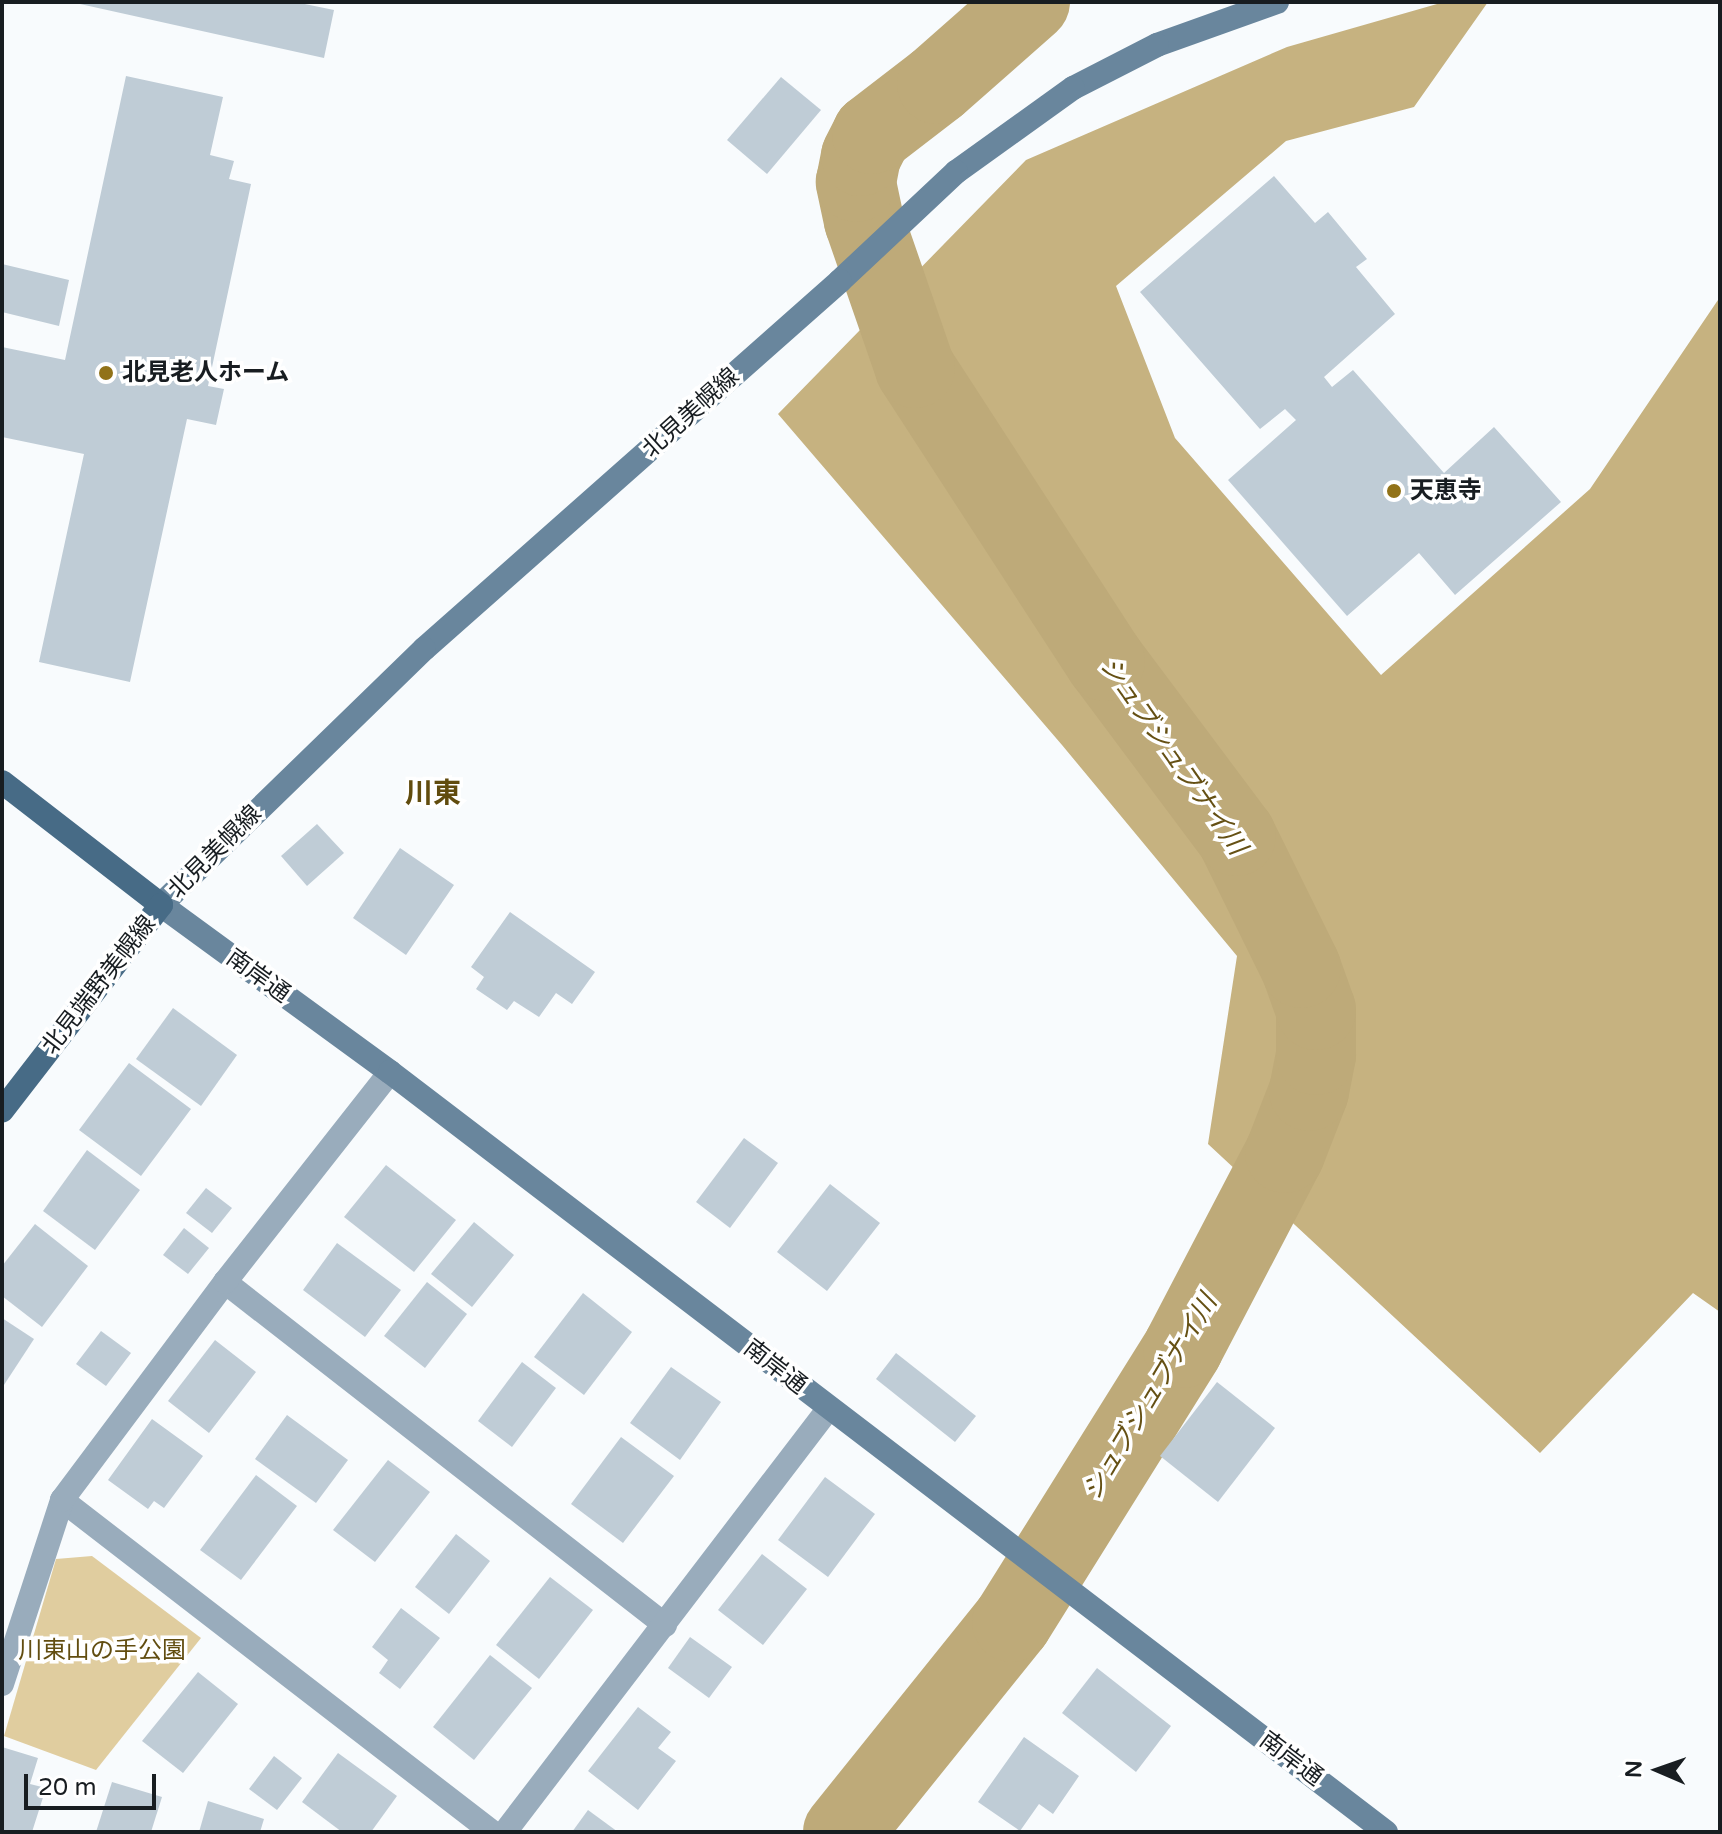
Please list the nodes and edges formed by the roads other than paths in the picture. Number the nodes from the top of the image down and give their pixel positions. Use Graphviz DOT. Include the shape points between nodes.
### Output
graph roads {
  1 [pos="1277,2"];
  2 [pos="2,782"];
  3 [pos="161,905"];
  4 [pos="390,1072"];
  5 [pos="2,1111"];
  6 [pos="225,1282"];
  7 [pos="829,1408"];
  8 [pos="62,1500"];
  9 [pos="665,1625"];
  10 [pos="2,1684"];
  11 [pos="492,1832"];
  12 [pos="505,1832"];
  13 [pos="1386,1832"];
  1 -- 3 [label="main road, 北見美幌線" via="1157,45 1073,88 956,172 424,649"];
  2 -- 3 [label="main road, 北見端野美幌線"];
  3 -- 4 [label="main road, 南岸通"];
  3 -- 5 [label="main road, 北見端野美幌線"];
  4 -- 6 [label="street"];
  4 -- 7 [label="main road, 南岸通"];
  6 -- 8 [label="street"];
  6 -- 9 [label="street"];
  7 -- 9 [label="street"];
  7 -- 13 [label="main road, 南岸通"];
  8 -- 10 [label="street"];
  8 -- 11 [label="street"];
  9 -- 12 [label="street"];
}
